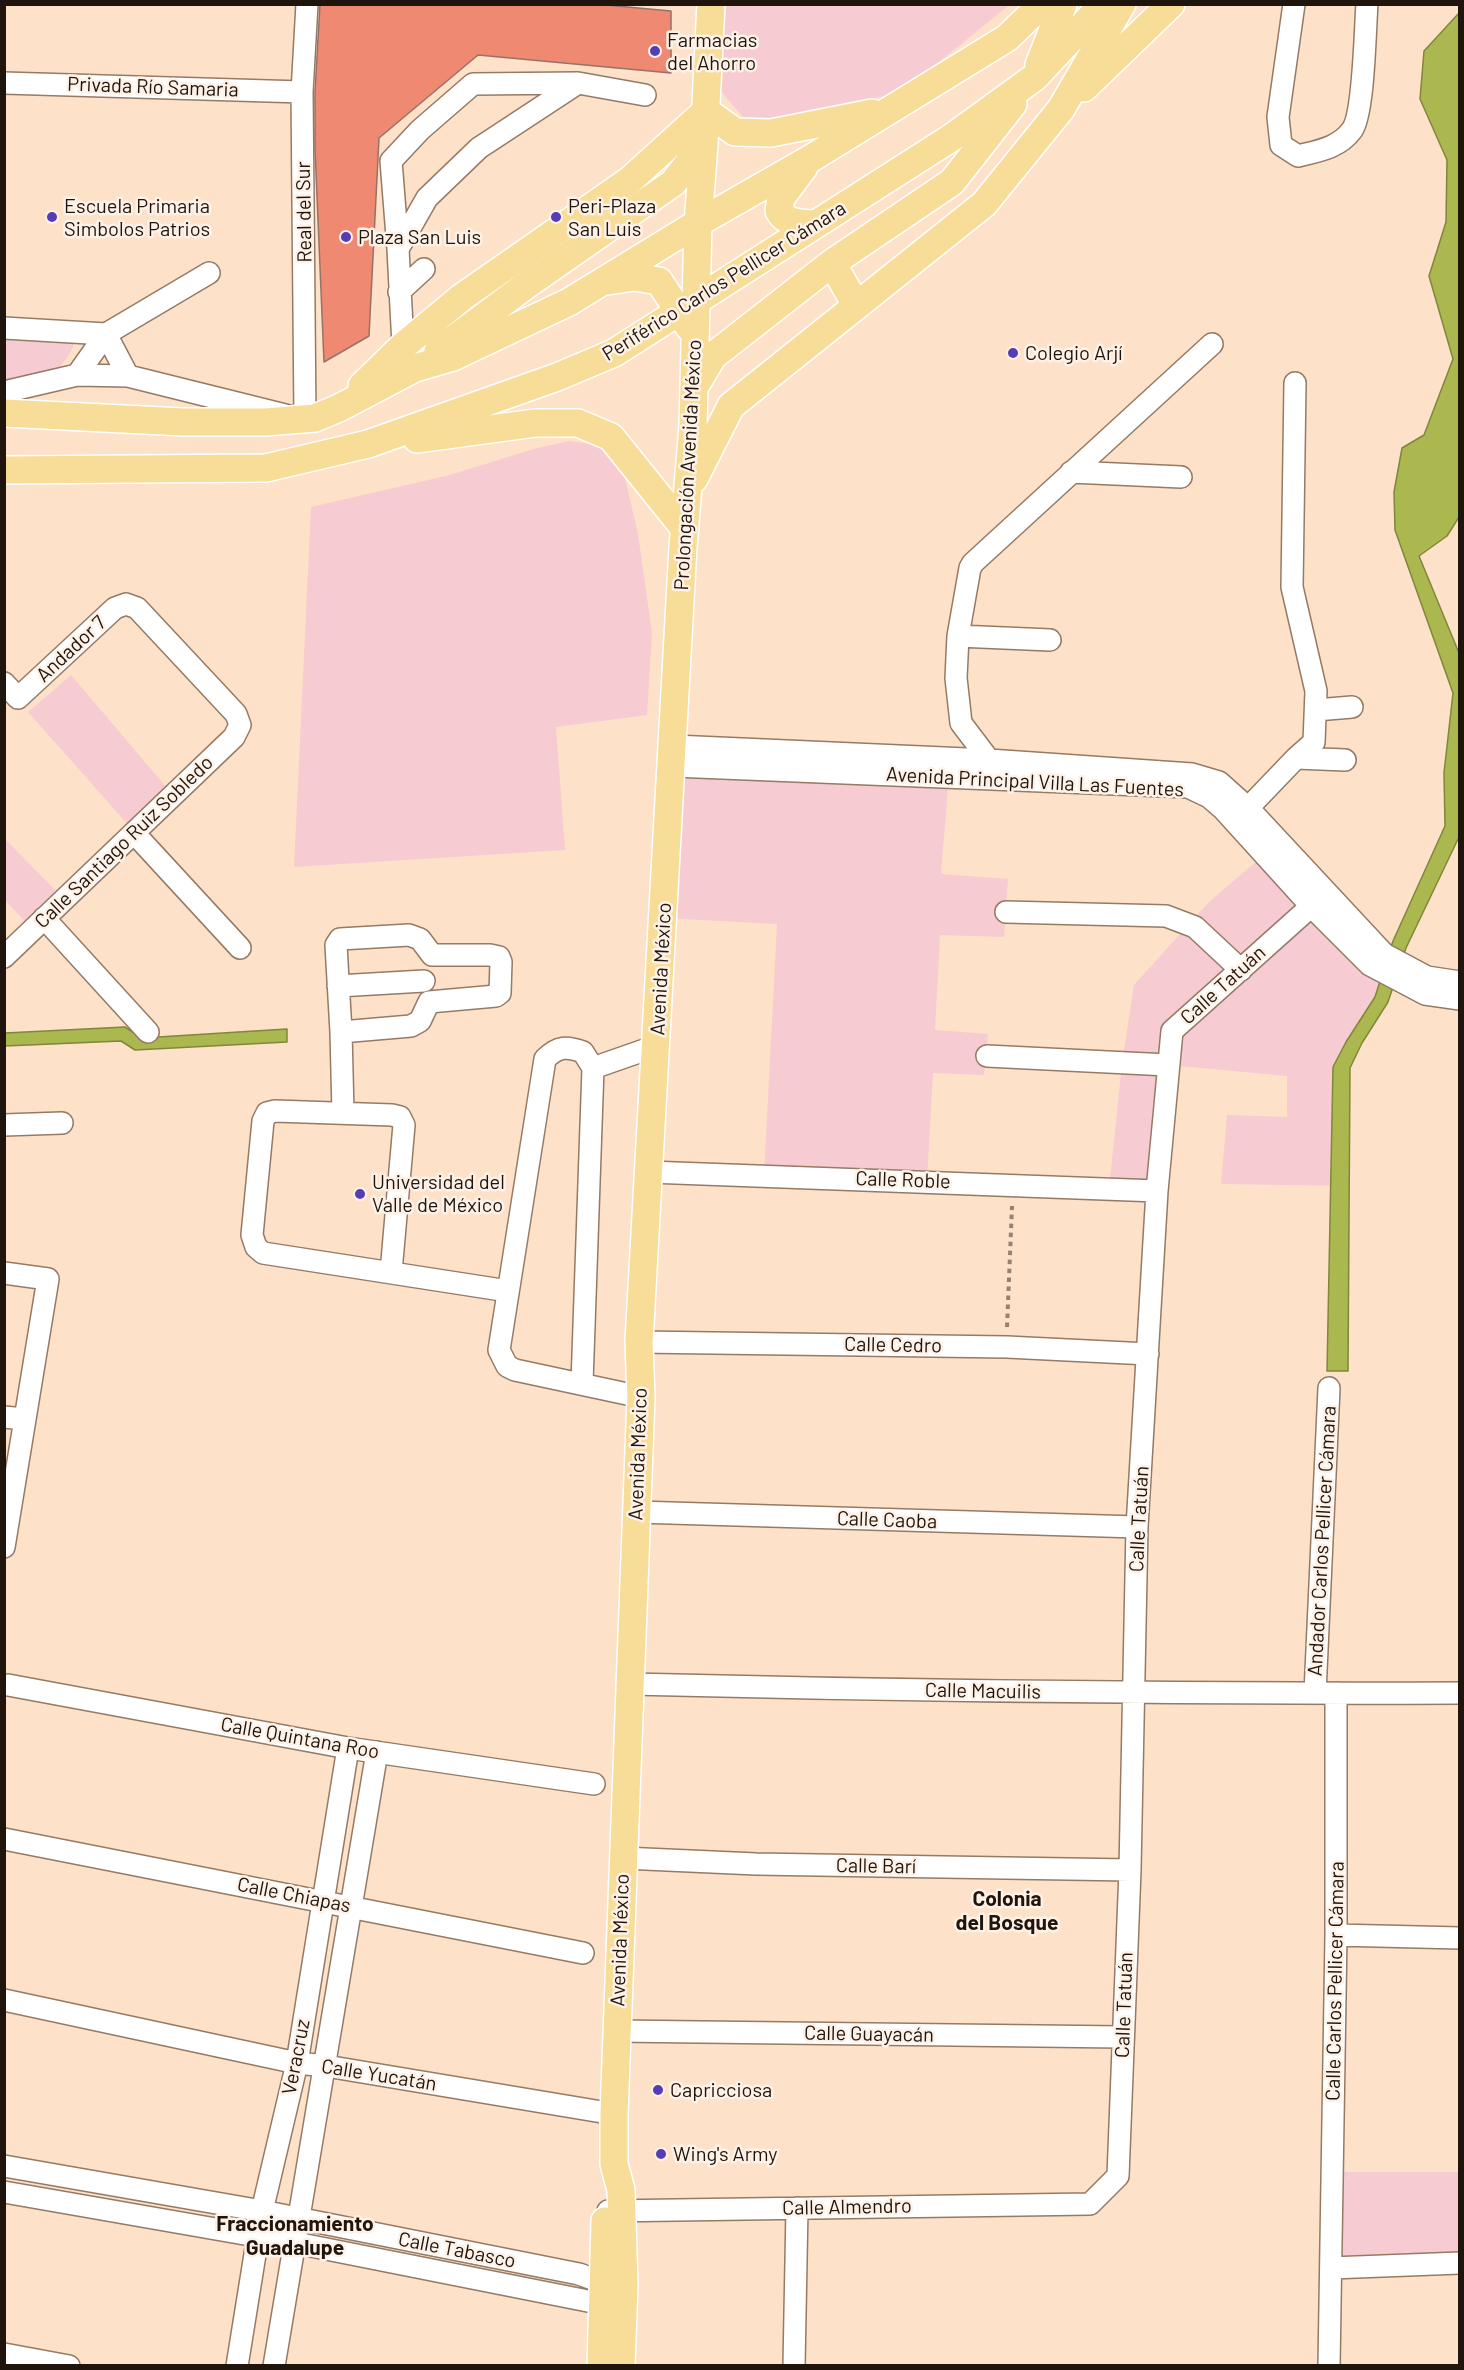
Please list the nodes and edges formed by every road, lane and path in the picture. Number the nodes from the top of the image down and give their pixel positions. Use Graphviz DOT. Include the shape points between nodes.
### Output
graph roads {
  1 [pos="307,4"];
  2 [pos="711,4"];
  3 [pos="1042,4"];
  4 [pos="1063,4"];
  5 [pos="1103,4"];
  6 [pos="1122,4"];
  7 [pos="1171,4"];
  8 [pos="1294,4"];
  9 [pos="1367,4"];
  10 [pos="1035,77"];
  11 [pos="4,83"];
  12 [pos="578,83"];
  13 [pos="302,92"];
  14 [pos="645,95"];
  15 [pos="891,109"];
  16 [pos="1061,109"];
  17 [pos="706,111"];
  18 [pos="704,144"];
  19 [pos="810,159"];
  20 [pos="698,223"];
  21 [pos="815,224"];
  22 [pos="398,249"];
  23 [pos="697,262"];
  24 [pos="832,263"];
  25 [pos="424,269"];
  26 [pos="744,270"];
  27 [pos="209,273"];
  28 [pos="601,283"];
  29 [pos="399,292"];
  30 [pos="462,297"];
  31 [pos="856,304"];
  32 [pos="688,306"];
  33 [pos="4,328"];
  34 [pos="488,328"];
  35 [pos="106,334"];
  36 [pos="1212,344"];
  37 [pos="409,357"];
  38 [pos="77,375"];
  39 [pos="128,376"];
  40 [pos="1295,383"];
  41 [pos="694,388"];
  42 [pos="4,392"];
  43 [pos="4,413"];
  44 [pos="321,420"];
  45 [pos="368,444"];
  46 [pos="266,468"];
  47 [pos="4,470"];
  48 [pos="1071,472"];
  49 [pos="1181,477"];
  50 [pos="688,491"];
  51 [pos="684,529"];
  52 [pos="958,636"];
  53 [pos="1050,640"];
  54 [pos="11,691"];
  55 [pos="1352,707"];
  56 [pos="1316,710"];
  57 [pos="240,725"];
  58 [pos="673,756"];
  59 [pos="1296,758"];
  60 [pos="989,760"];
  61 [pos="1345,760"];
  62 [pos="1248,808"];
  63 [pos="134,833"];
  64 [pos="1319,900"];
  65 [pos="1006,912"];
  66 [pos="44,918"];
  67 [pos="240,948"];
  68 [pos="432,955"];
  69 [pos="4,957"];
  70 [pos="1241,970"];
  71 [pos="424,981"];
  72 [pos="1460,982"];
  73 [pos="338,986"];
  74 [pos="1460,999"];
  75 [pos="429,1002"];
  76 [pos="148,1032"];
  77 [pos="341,1032"];
  78 [pos="656,1046"];
  79 [pos="987,1056"];
  80 [pos="1168,1065"];
  81 [pos="593,1068"];
  82 [pos="343,1113"];
  83 [pos="62,1123"];
  84 [pos="4,1125"];
  85 [pos="649,1172"];
  86 [pos="1012,1184"];
  87 [pos="1157,1191"];
  88 [pos="391,1272"];
  89 [pos="4,1273"];
  90 [pos="508,1291"];
  91 [pos="639,1342"];
  92 [pos="1007,1347"];
  93 [pos="1148,1354"];
  94 [pos="582,1383"];
  95 [pos="1329,1388"];
  96 [pos="641,1397"];
  97 [pos="14,1418"];
  98 [pos="637,1512"];
  99 [pos="1137,1527"];
  100 [pos="4,1547"];
  101 [pos="631,1684"];
  102 [pos="8,1685"];
  103 [pos="1132,1692"];
  104 [pos="1326,1693"];
  105 [pos="1460,1693"];
  106 [pos="348,1748"];
  107 [pos="377,1752"];
  108 [pos="594,1784"];
  109 [pos="4,1839"];
  110 [pos="623,1858"];
  111 [pos="1130,1870"];
  112 [pos="323,1902"];
  113 [pos="352,1906"];
  114 [pos="1336,1935"];
  115 [pos="1460,1938"];
  116 [pos="583,1953"];
  117 [pos="4,2000"];
  118 [pos="616,2031"];
  119 [pos="1122,2037"];
  120 [pos="297,2063"];
  121 [pos="326,2066"];
  122 [pos="615,2114"];
  123 [pos="4,2166"];
  124 [pos="4,2192"];
  125 [pos="1090,2204"];
  126 [pos="797,2208"];
  127 [pos="262,2211"];
  128 [pos="613,2211"];
  129 [pos="300,2219"];
  130 [pos="257,2238"];
  131 [pos="296,2243"];
  132 [pos="1460,2263"];
  133 [pos="1331,2268"];
  134 [pos="614,2294"];
  135 [pos="4,2354"];
  136 [pos="69,2366"];
  137 [pos="237,2366"];
  138 [pos="274,2366"];
  139 [pos="601,2366"];
  140 [pos="621,2366"];
  141 [pos="795,2366"];
  142 [pos="1329,2366"];
  1 -- 13 [label="street, Real del Sur"];
  2 -- 17 [label="main road"];
  3 -- 15 [label="main road" via="1007,38"];
  4 -- 10 [label="main road"];
  5 -- 10 [label="main road, Periférico Carlos Pellicer Cámara"];
  6 -- 16 [label="main road"];
  7 -- 16 [label="main road"];
  8 -- 9 [label="street" via="1278,117 1281,146 1299,156 1330,149 1353,130 1360,103"];
  10 -- 21 [label="main road, Periférico Carlos Pellicer Cámara" via="951,138"];
  10 -- 24 [label="main road" via="952,182"];
  11 -- 13 [label="street, Privada Río Samaria"];
  12 -- 14 [label="street"];
  12 -- 22 [label="street" via="479,148 427,198"];
  12 -- 22 [label="street" via="473,84 443,108 391,161"];
  13 -- 44 [label="street, Real del Sur"];
  15 -- 17 [label="main road" via="771,133 735,132"];
  15 -- 19 [label="main road"];
  16 -- 31 [label="main road" via="984,204"];
  17 -- 18 [label="main road"];
  17 -- 30 [label="main road" via="630,180"];
  18 -- 20 [label="main road"];
  18 -- 34 [label="main road" via="673,183"];
  19 -- 20 [label="main road"];
  19 -- 21 [label="main road" via="781,198 779,211 791,221"];
  20 -- 23 [label="main road"];
  20 -- 28 [label="main road"];
  21 -- 26 [label="main road, Periférico Carlos Pellicer Cámara"];
  22 -- 29 [label="street"];
  23 -- 26 [label="main road" via="717,271"];
  23 -- 32 [label="main road"];
  24 -- 31 [label="main road"];
  24 -- 41 [label="main road" via="713,356"];
  25 -- 29 [label="street"];
  26 -- 32 [label="main road, Periférico Carlos Pellicer Cámara"];
  27 -- 35 [label="street"];
  28 -- 32 [label="main road" via="634,277 659,282"];
  28 -- 34 [label="main road" via="569,302"];
  29 -- 37 [label="street"];
  30 -- 34 [label="main road"];
  30 -- 37 [label="main road"];
  31 -- 50 [label="main road" via="731,406"];
  32 -- 41 [label="main road, Prolongación Avenida México" via="696,338"];
  32 -- 45 [label="main road, Periférico Carlos Pellicer Cámara" via="614,353 556,378"];
  33 -- 35 [label="street"];
  34 -- 37 [label="main road" via="453,357"];
  35 -- 38 [label="street"];
  35 -- 39 [label="street"];
  36 -- 48 [label="street"];
  37 -- 44 [label="main road"];
  38 -- 39 [label="street"];
  38 -- 42 [label="street"];
  39 -- 44 [label="street"];
  40 -- 56 [label="street" via="1292,587 1316,691"];
  41 -- 50 [label="main road, Prolongación Avenida México"];
  43 -- 44 [label="main road" via="183,422"];
  44 -- 46 [label="main road"];
  45 -- 46 [label="main road, Periférico Carlos Pellicer Cámara"];
  45 -- 51 [label="main road" via="535,423 578,423 611,437"];
  46 -- 47 [label="main road, Periférico Carlos Pellicer Cámara"];
  48 -- 49 [label="street"];
  48 -- 52 [label="street" via="973,563"];
  50 -- 51 [label="main road, Prolongación Avenida México"];
  51 -- 58 [label="main road, Prolongación Avenida México"];
  52 -- 53 [label="street"];
  52 -- 60 [label="street" via="956,678 961,723"];
  54 -- 57 [label="street, Andador 7" via="126,604 137,608 236,714"];
  55 -- 56 [label="street"];
  56 -- 59 [label="street" via="1314,742"];
  57 -- 63 [label="street, Calle Santiago Ruiz Sobledo" via="234,736"];
  58 -- 60 [label="street, Avenida Principal Villa Las Fuentes"];
  58 -- 64 [label="street, Avenida Principal Villa Las Fuentes" via="1188,787 1209,796"];
  58 -- 78 [label="main road, Avenida México"];
  59 -- 61 [label="street"];
  59 -- 62 [label="street"];
  60 -- 62 [label="street, Avenida Principal Villa Las Fuentes" via="1192,774 1219,782"];
  62 -- 64 [label="street, Avenida Principal Villa Las Fuentes"];
  63 -- 66 [label="street, Calle Santiago Ruiz Sobledo"];
  63 -- 67 [label="street"];
  64 -- 70 [label="street, Calle Tatuán"];
  64 -- 72 [label="street, Avenida Principal Villa Las Fuentes" via="1384,954 1427,977"];
  64 -- 74 [label="street, Avenida Principal Villa Las Fuentes" via="1370,965 1425,994"];
  65 -- 70 [label="street" via="1166,915 1195,927"];
  66 -- 69 [label="street, Calle Santiago Ruiz Sobledo"];
  66 -- 76 [label="street"];
  68 -- 71 [label="street"];
  68 -- 73 [label="street" via="420,939 409,935 340,939 336,945"];
  68 -- 75 [label="street" via="499,957 500,993"];
  70 -- 80 [label="street, Calle Tatuán" via="1172,1031"];
  71 -- 73 [label="street"];
  71 -- 75 [label="street"];
  73 -- 77 [label="street"];
  75 -- 77 [label="street" via="420,1021 411,1026"];
  77 -- 82 [label="street"];
  78 -- 81 [label="street"];
  78 -- 85 [label="main road, Avenida México"];
  79 -- 80 [label="street"];
  80 -- 87 [label="street, Calle Tatuán"];
  81 -- 90 [label="street" via="584,1052 568,1047 555,1049 545,1059"];
  81 -- 94 [label="street"];
  82 -- 88 [label="street" via="392,1115 400,1117 404,1125"];
  82 -- 88 [label="street" via="267,1113 252,1235 263,1253"];
  83 -- 84 [label="street"];
  85 -- 86 [label="street, Calle Roble"];
  85 -- 91 [label="main road, Avenida México"];
  86 -- 87 [label="street, Calle Roble"];
  86 -- 92 [label="path"];
  87 -- 93 [label="street, Calle Tatuán"];
  88 -- 90 [label="street"];
  89 -- 97 [label="street" via="48,1279"];
  90 -- 94 [label="street" via="499,1350 507,1366"];
  91 -- 92 [label="street, Calle Cedro"];
  91 -- 96 [label="main road, Avenida México"];
  92 -- 93 [label="street, Calle Cedro"];
  93 -- 99 [label="street, Calle Tatuán"];
  94 -- 96 [label="street"];
  95 -- 104 [label="street, Andador Carlos Pellicer Cámara"];
  96 -- 98 [label="main road, Avenida México"];
  97 -- 100 [label="street"];
  98 -- 99 [label="street, Calle Caoba"];
  98 -- 101 [label="main road, Avenida México"];
  99 -- 103 [label="street, Calle Tatuán"];
  101 -- 103 [label="street, Calle Macuilis"];
  101 -- 110 [label="main road, Avenida México"];
  102 -- 106 [label="street, Calle Quintana Roo"];
  103 -- 104 [label="street, Calle Macuilis"];
  103 -- 111 [label="street, Calle Tatuán"];
  104 -- 105 [label="street, Calle Macuilis"];
  104 -- 114 [label="street, Calle Carlos Pellicer Cámara"];
  106 -- 107 [label="street, Calle Quintana Roo"];
  106 -- 112 [label="street, Veracruz"];
  107 -- 108 [label="street, Calle Quintana Roo"];
  107 -- 113 [label="street, Veracruz"];
  109 -- 112 [label="street, Calle Chiapas"];
  110 -- 111 [label="street, Calle Barí"];
  110 -- 118 [label="main road, Avenida México"];
  111 -- 119 [label="street, Calle Tatuán"];
  112 -- 113 [label="street, Calle Chiapas"];
  112 -- 120 [label="street, Veracruz"];
  113 -- 116 [label="street, Calle Chiapas"];
  113 -- 121 [label="street, Veracruz"];
  114 -- 115 [label="street"];
  114 -- 133 [label="street, Calle Carlos Pellicer Cámara"];
  117 -- 120 [label="street, Calle Yucatán"];
  118 -- 119 [label="street, Calle Guayacán"];
  118 -- 122 [label="main road, Avenida México"];
  119 -- 125 [label="street, Calle Tatuán" via="1118,2176"];
  120 -- 121 [label="street, Calle Yucatán"];
  120 -- 127 [label="street, Veracruz"];
  121 -- 122 [label="street, Calle Yucatán"];
  121 -- 129 [label="street, Veracruz"];
  122 -- 128 [label="main road, Avenida México" via="614,2164 621,2190"];
  123 -- 127 [label="street, Calle Tabasco"];
  124 -- 130 [label="street, Calle Tabasco"];
  125 -- 126 [label="street, Calle Almendro"];
  126 -- 128 [label="street, Calle Almendro"];
  126 -- 141 [label="street"];
  127 -- 129 [label="street, Calle Tabasco"];
  127 -- 130 [label="street, Veracruz"];
  128 -- 134 [label="main road, Avenida México"];
  129 -- 131 [label="street, Veracruz"];
  129 -- 134 [label="street, Calle Tabasco" via="579,2274"];
  130 -- 131 [label="street, Calle Tabasco"];
  130 -- 137 [label="street, Veracruz"];
  131 -- 134 [label="street, Calle Tabasco"];
  131 -- 138 [label="street, Veracruz"];
  132 -- 133 [label="street"];
  133 -- 142 [label="street, Calle Carlos Pellicer Cámara"];
  134 -- 139 [label="main road, Avenida México"];
  134 -- 140 [label="main road, Avenida México"];
  135 -- 136 [label="street"];
}
